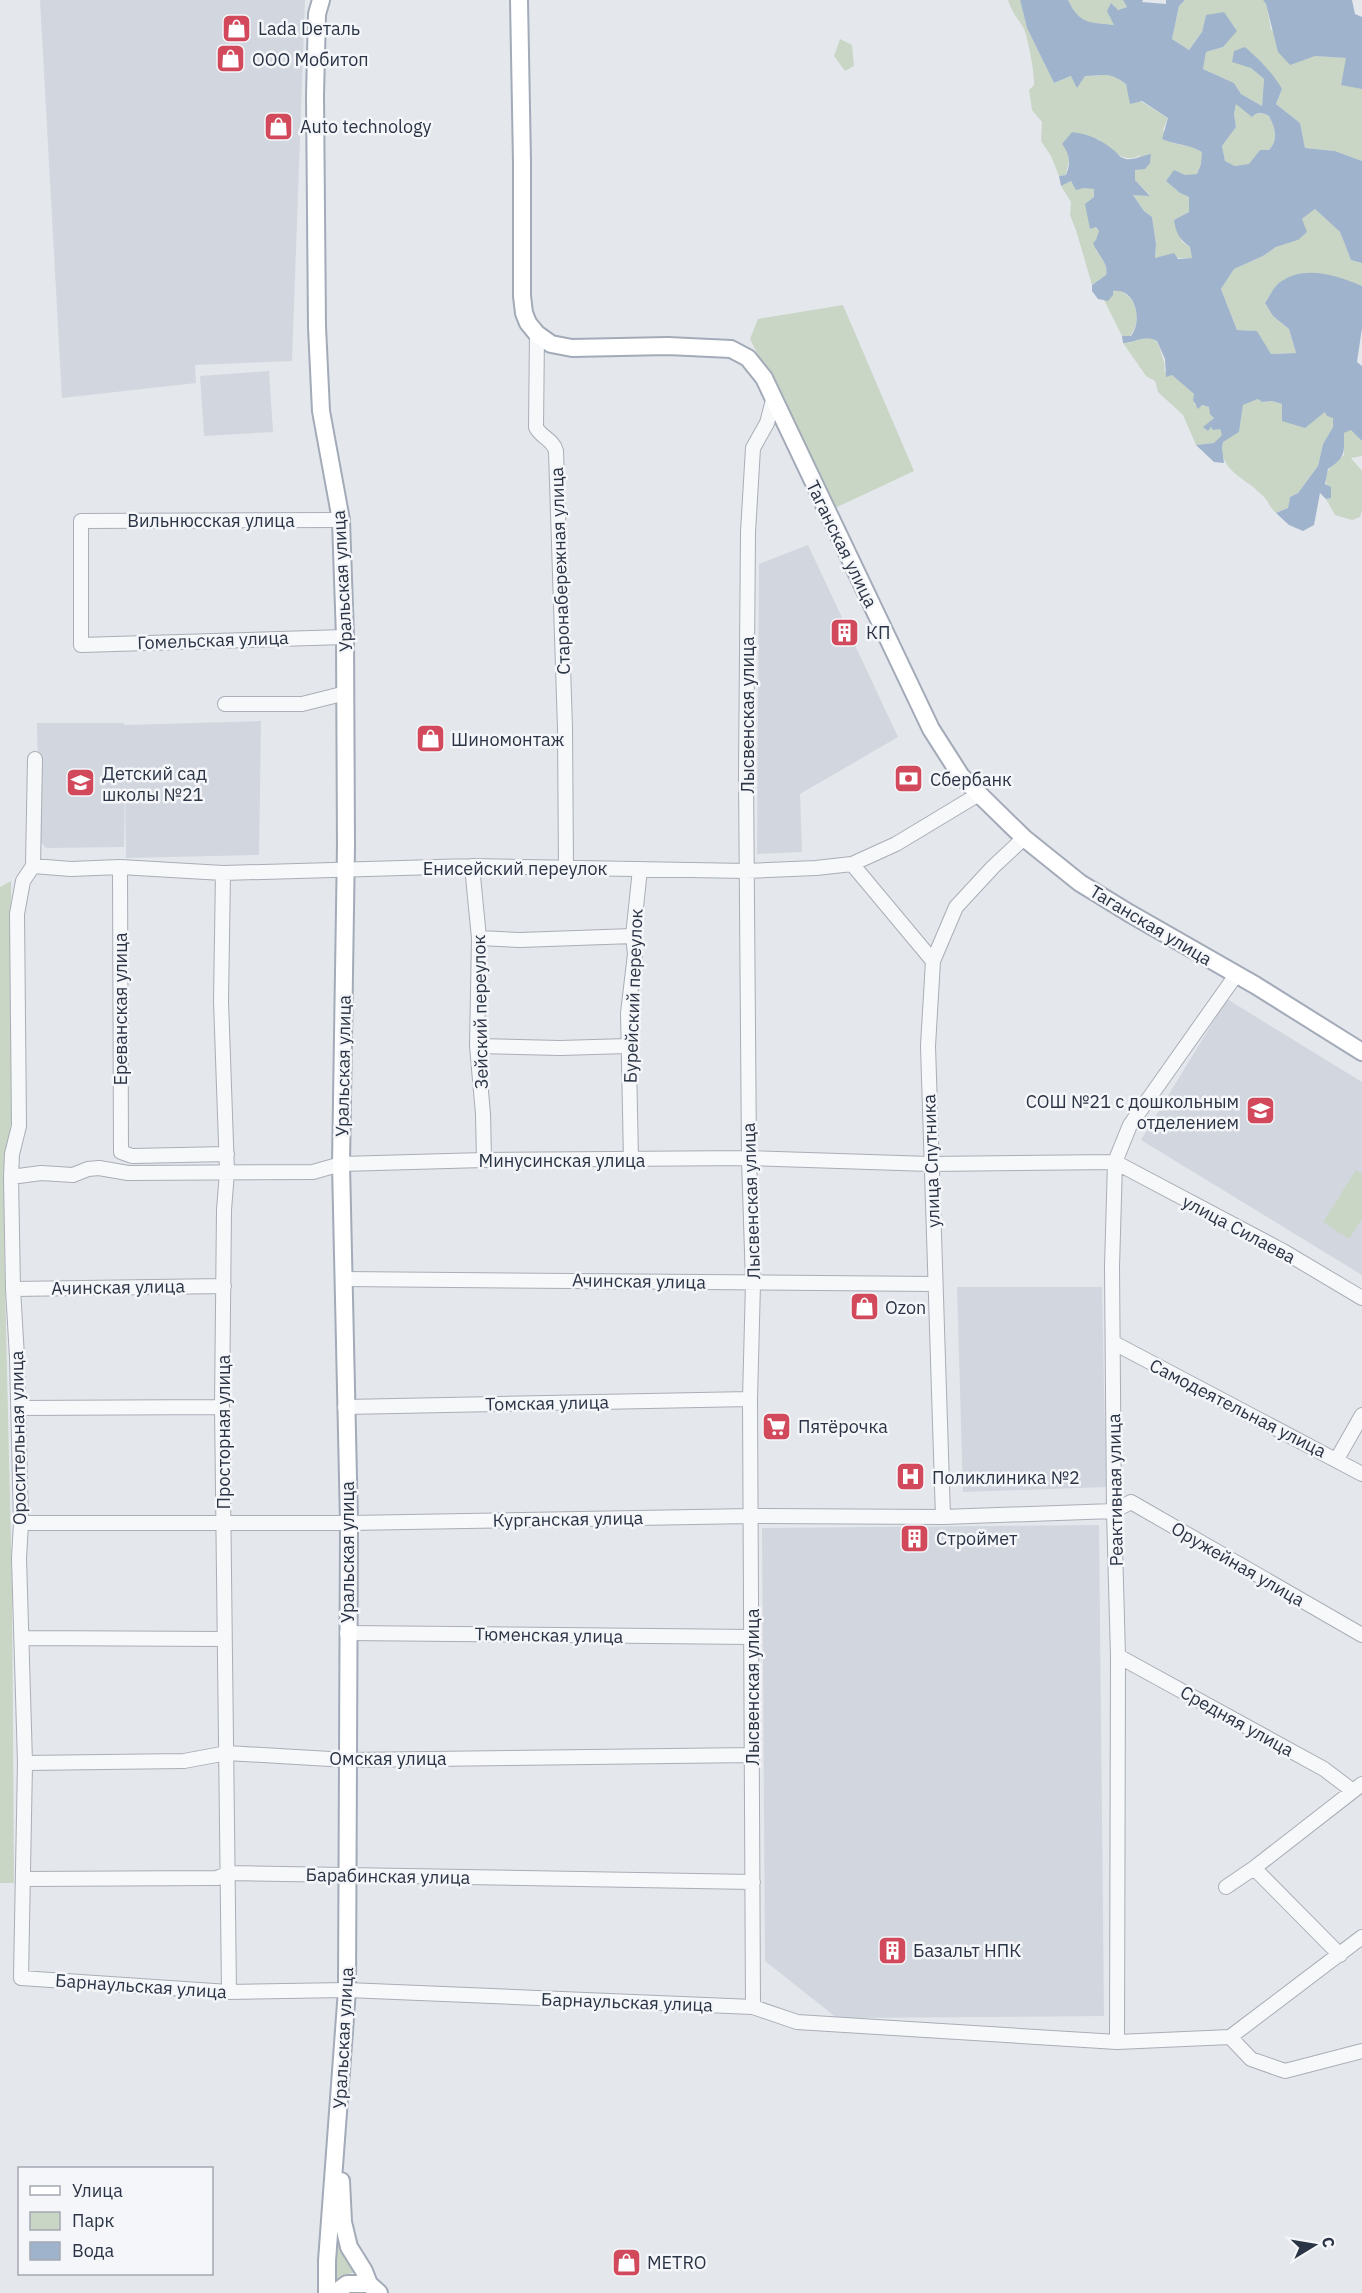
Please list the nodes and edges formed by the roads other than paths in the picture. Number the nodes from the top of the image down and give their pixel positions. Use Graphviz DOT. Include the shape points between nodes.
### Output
graph roads {
  1 [pos="321,0"];
  2 [pos="519,0"];
  3 [pos="537,334"];
  4 [pos="774,400"];
  5 [pos="341,520"];
  6 [pos="345,637"];
  7 [pos="81,645"];
  8 [pos="346,693"];
  9 [pos="225,704"];
  10 [pos="35,759"];
  11 [pos="979,794"];
  12 [pos="1024,838"];
  13 [pos="852,864"];
  14 [pos="33,866"];
  15 [pos="472,866"];
  16 [pos="120,867"];
  17 [pos="566,868"];
  18 [pos="640,869"];
  19 [pos="345,870"];
  20 [pos="747,871"];
  21 [pos="223,873"];
  22 [pos="633,936"];
  23 [pos="479,938"];
  24 [pos="933,961"];
  25 [pos="1236,975"];
  26 [pos="477,1046"];
  27 [pos="628,1046"];
  28 [pos="1362,1052"];
  29 [pos="227,1154"];
  30 [pos="749,1158"];
  31 [pos="484,1160"];
  32 [pos="631,1160"];
  33 [pos="1115,1162"];
  34 [pos="341,1164"];
  35 [pos="930,1164"];
  36 [pos="227,1172"];
  37 [pos="11,1177"];
  38 [pos="343,1279"];
  39 [pos="753,1282"];
  40 [pos="935,1284"];
  41 [pos="224,1286"];
  42 [pos="12,1288"];
  43 [pos="1362,1298"];
  44 [pos="1114,1343"];
  45 [pos="750,1399"];
  46 [pos="222,1407"];
  47 [pos="345,1407"];
  48 [pos="18,1408"];
  49 [pos="1362,1415"];
  50 [pos="1337,1459"];
  51 [pos="1362,1474"];
  52 [pos="1114,1511"];
  53 [pos="751,1516"];
  54 [pos="943,1517"];
  55 [pos="21,1523"];
  56 [pos="224,1523"];
  57 [pos="349,1523"];
  58 [pos="347,1633"];
  59 [pos="1362,1635"];
  60 [pos="751,1637"];
  61 [pos="23,1638"];
  62 [pos="224,1639"];
  63 [pos="1118,1656"];
  64 [pos="227,1753"];
  65 [pos="752,1755"];
  66 [pos="347,1760"];
  67 [pos="25,1763"];
  68 [pos="1358,1787"];
  69 [pos="1254,1868"];
  70 [pos="229,1873"];
  71 [pos="347,1875"];
  72 [pos="24,1879"];
  73 [pos="753,1882"];
  74 [pos="1226,1887"];
  75 [pos="1362,1937"];
  76 [pos="1340,1955"];
  77 [pos="21,1978"];
  78 [pos="347,1990"];
  79 [pos="229,1992"];
  80 [pos="753,2007"];
  81 [pos="1230,2037"];
  82 [pos="1117,2042"];
  83 [pos="1362,2051"];
  84 [pos="337,2135"];
  85 [pos="374,2288"];
  86 [pos="327,2293"];
  87 [pos="335,2293"];
  1 -- 5 [label="main road, Уральская улица" via="317,14 315,95 317,327 321,411"];
  2 -- 3 [label="main road, Старонабережная улица" via="522,296 524,313"];
  3 -- 4 [label="main road, Таганская улица" via="551,344 572,348 668,346 731,350 748,358 764,378"];
  3 -- 17 [label="street, Старонабережная улица" via="536,427 556,451"];
  4 -- 11 [label="main road, Таганская улица" via="931,729"];
  4 -- 20 [label="street, Лысвенская улица" via="753,448 751,466"];
  5 -- 6 [label="main road, Уральская улица"];
  5 -- 7 [label="street, Вильнюсская улица" via="81,521"];
  6 -- 7 [label="street, Гомельская улица"];
  6 -- 8 [label="main road, Уральская улица"];
  8 -- 9 [label="street" via="302,704"];
  8 -- 19 [label="main road, Уральская улица"];
  10 -- 14 [label="street, Оросительная улица"];
  11 -- 12 [label="main road, Таганская улица"];
  11 -- 13 [label="street, Енисейский переулок" via="896,844"];
  12 -- 24 [label="street, улица Спутника" via="956,907"];
  12 -- 25 [label="main road, Таганская улица" via="1080,883"];
  13 -- 20 [label="street, Енисейский переулок"];
  13 -- 24 [label="street"];
  14 -- 16 [label="street, Енисейский переулок"];
  14 -- 37 [label="street, Оросительная улица" via="23,881 17,914 19,1126"];
  15 -- 17 [label="street, Енисейский переулок"];
  15 -- 19 [label="street, Енисейский переулок"];
  15 -- 23 [label="street, Зейский переулок"];
  16 -- 21 [label="street, Енисейский переулок"];
  16 -- 29 [label="street, Ереванская улица" via="121,1152 132,1156"];
  17 -- 18 [label="street, Енисейский переулок"];
  18 -- 20 [label="street, Енисейский переулок"];
  18 -- 22 [label="street, Бурейский переулок"];
  19 -- 21 [label="street, Енисейский переулок"];
  19 -- 34 [label="main road, Уральская улица"];
  20 -- 30 [label="street, Лысвенская улица"];
  21 -- 29 [label="street, Просторная улица" via="221,1001"];
  22 -- 23 [label="street"];
  22 -- 27 [label="street, Бурейский переулок"];
  23 -- 26 [label="street, Зейский переулок"];
  24 -- 35 [label="street, улица Спутника" via="928,1046"];
  25 -- 28 [label="main road, Таганская улица"];
  25 -- 33 [label="street, Реактивная улица" via="1131,1125"];
  26 -- 27 [label="street"];
  26 -- 31 [label="street, Зейский переулок"];
  27 -- 32 [label="street, Бурейский переулок"];
  29 -- 36 [label="street, Просторная улица"];
  30 -- 32 [label="street, Минусинская улица"];
  30 -- 35 [label="street, Минусинская улица"];
  30 -- 39 [label="street, Лысвенская улица"];
  31 -- 32 [label="street, Минусинская улица"];
  31 -- 34 [label="street, Минусинская улица"];
  33 -- 35 [label="street, Минусинская улица"];
  33 -- 43 [label="street, улица Силаева" via="1283,1251"];
  33 -- 44 [label="street, Реактивная улица"];
  34 -- 36 [label="street, Минусинская улица" via="313,1172"];
  34 -- 38 [label="main road, Уральская улица"];
  35 -- 40 [label="street, улица Спутника"];
  36 -- 37 [label="street, Минусинская улица" via="128,1173 99,1168 73,1175 41,1173"];
  36 -- 41 [label="street, Просторная улица"];
  37 -- 42 [label="street, Оросительная улица"];
  38 -- 39 [label="street, Ачинская улица"];
  38 -- 47 [label="main road, Уральская улица"];
  39 -- 40 [label="street, Ачинская улица"];
  39 -- 45 [label="street, Лысвенская улица"];
  40 -- 54 [label="street, улица Спутника"];
  41 -- 42 [label="street, Ачинская улица"];
  41 -- 46 [label="street, Просторная улица"];
  42 -- 48 [label="street, Оросительная улица"];
  44 -- 50 [label="street, Самодеятельная улица"];
  44 -- 52 [label="street, Реактивная улица"];
  45 -- 47 [label="street, Томская улица"];
  45 -- 53 [label="street, Лысвенская улица"];
  46 -- 48 [label="street"];
  46 -- 56 [label="street, Просторная улица"];
  47 -- 57 [label="main road, Уральская улица"];
  48 -- 55 [label="street, Оросительная улица"];
  49 -- 50 [label="street"];
  50 -- 51 [label="street, Самодеятельная улица"];
  52 -- 54 [label="street, Курганская улица"];
  52 -- 59 [label="street, Оружейная улица" via="1131,1502"];
  52 -- 63 [label="street, Реактивная улица"];
  53 -- 54 [label="street, Курганская улица"];
  53 -- 57 [label="street, Курганская улица"];
  53 -- 60 [label="street, Лысвенская улица"];
  55 -- 56 [label="street, Курганская улица"];
  55 -- 61 [label="street, Оросительная улица"];
  56 -- 57 [label="street, Курганская улица"];
  56 -- 62 [label="street, Просторная улица"];
  57 -- 58 [label="main road, Уральская улица"];
  58 -- 60 [label="street, Тюменская улица"];
  58 -- 66 [label="main road, Уральская улица"];
  60 -- 65 [label="street, Лысвенская улица"];
  61 -- 62 [label="street"];
  61 -- 67 [label="street, Оросительная улица"];
  62 -- 64 [label="street, Просторная улица"];
  63 -- 68 [label="street, Средняя улица"];
  63 -- 82 [label="street, Реактивная улица"];
  64 -- 66 [label="street, Омская улица"];
  64 -- 67 [label="street, Омская улица" via="184,1761"];
  64 -- 70 [label="street, Просторная улица"];
  65 -- 66 [label="street, Омская улица"];
  65 -- 73 [label="street, Лысвенская улица"];
  66 -- 71 [label="main road, Уральская улица"];
  67 -- 72 [label="street, Оросительная улица"];
  68 -- 69 [label="street"];
  69 -- 74 [label="street"];
  69 -- 76 [label="street"];
  70 -- 71 [label="street, Барабинская улица"];
  70 -- 72 [label="street, Барабинская улица" via="217,1878"];
  70 -- 79 [label="street, Просторная улица"];
  71 -- 73 [label="street, Барабинская улица"];
  71 -- 78 [label="main road, Уральская улица"];
  72 -- 77 [label="street, Оросительная улица"];
  73 -- 80 [label="street, Лысвенская улица"];
  75 -- 76 [label="street"];
  76 -- 81 [label="street"];
  77 -- 79 [label="street, Барнаульская улица"];
  78 -- 79 [label="street, Барнаульская улица"];
  78 -- 80 [label="street, Барнаульская улица"];
  78 -- 84 [label="main road, Уральская улица"];
  80 -- 82 [label="street, Барнаульская улица" via="797,2022"];
  81 -- 82 [label="street, Барнаульская улица"];
  81 -- 83 [label="street" via="1251,2059 1286,2071"];
  84 -- 85 [label="main road, Уральская улица" via="343,2222 349,2247"];
  84 -- 86 [label="main road, Уральская улица"];
  85 -- 87 [label="main road" via="347,2284"];
}
